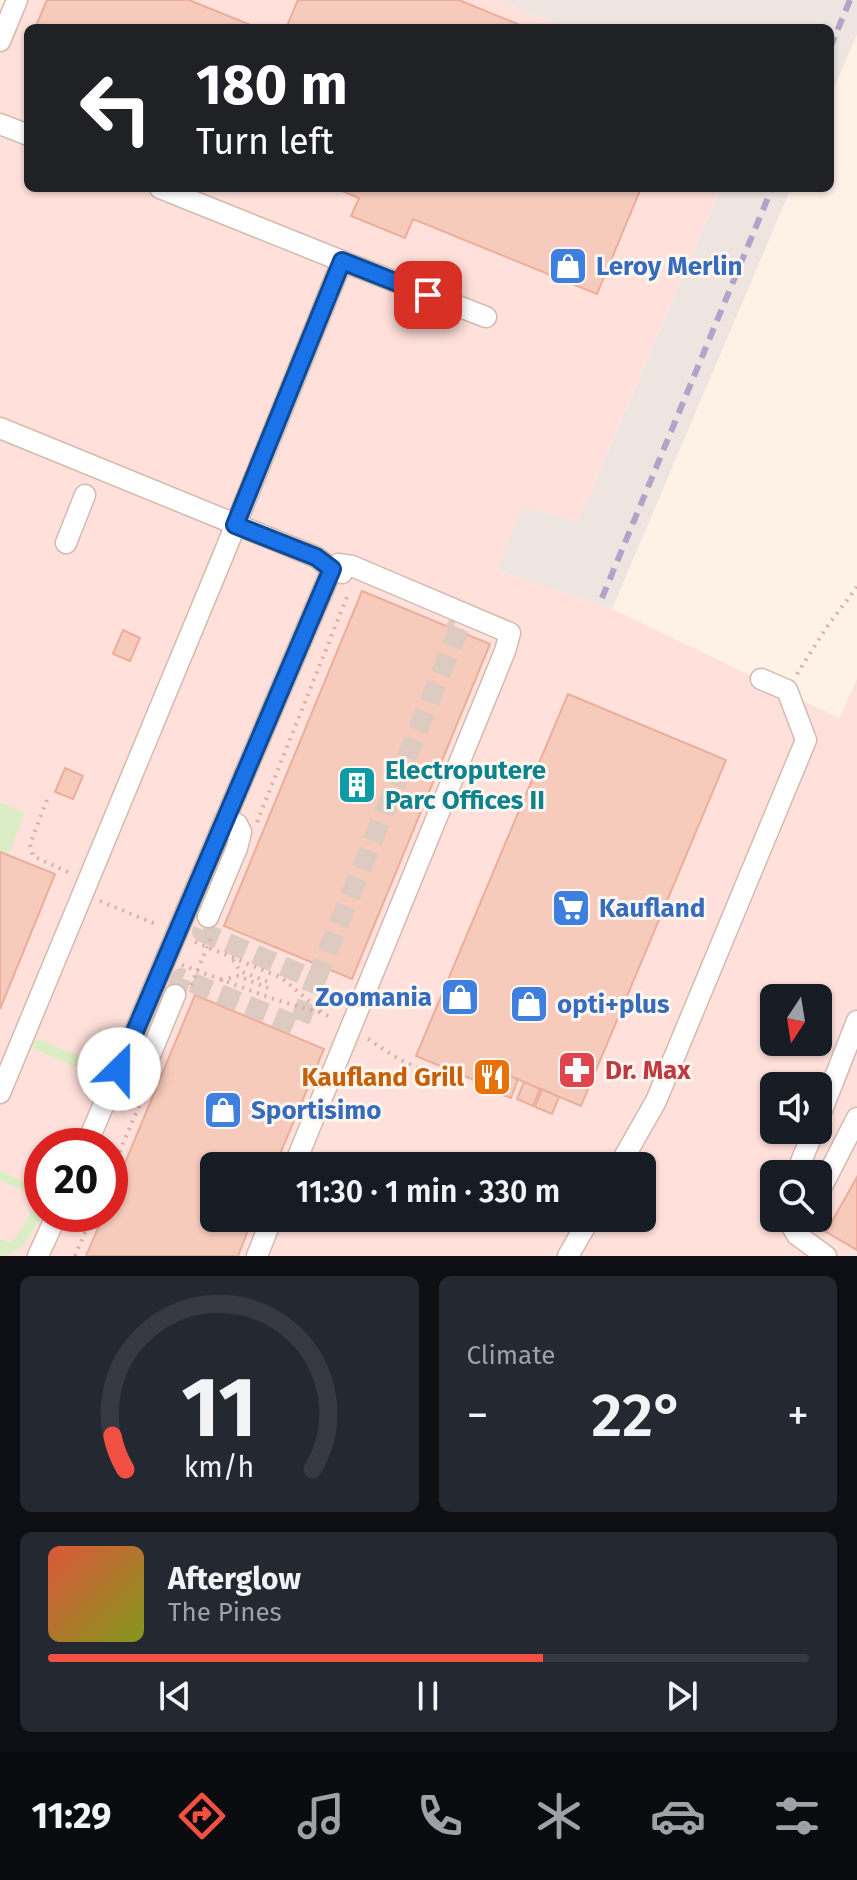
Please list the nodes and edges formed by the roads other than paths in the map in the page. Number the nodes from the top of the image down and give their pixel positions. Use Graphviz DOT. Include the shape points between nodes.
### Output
graph roads {
  1 [pos="17,0"];
  2 [pos="0,41"];
  3 [pos="0,124"];
  4 [pos="24,133"];
  5 [pos="170,192"];
  6 [pos="342,261"];
  7 [pos="486,317"];
  8 [pos="0,428"];
  9 [pos="85,495"];
  10 [pos="235,525"];
  11 [pos="66,543"];
  12 [pos="332,569"];
  13 [pos="450,618"];
  14 [pos="761,679"];
  15 [pos="225,819"];
  16 [pos="208,917"];
  17 [pos="175,995"];
  18 [pos="857,1021"];
  19 [pos="832,1084"];
  20 [pos="111,1088"];
  21 [pos="0,1093"];
  22 [pos="857,1118"];
  23 [pos="94,1128"];
  24 [pos="300,1152"];
  25 [pos="627,1152"];
  26 [pos="832,1167"];
  27 [pos="49,1232"];
  28 [pos="266,1232"];
  29 [pos="582,1232"];
  30 [pos="804,1232"];
  31 [pos="38,1256"];
  32 [pos="257,1256"];
  33 [pos="568,1256"];
  34 [pos="826,1256"];
  1 -- 2 [label="lane"];
  3 -- 4 [label="lane"];
  5 -- 6 [label="lane"];
  6 -- 7 [label="lane"];
  6 -- 10 [label="lane"];
  8 -- 10 [label="lane"];
  9 -- 11 [label="lane"];
  10 -- 12 [label="lane" via="316,557"];
  10 -- 21 [label="lane"];
  12 -- 13 [label="lane"];
  12 -- 15 [label="lane"];
  12 -- 24 [label="lane" via="338,564 352,566 510,633"];
  14 -- 25 [label="lane" via="787,690 806,740 656,1101"];
  15 -- 16 [label="lane" via="241,832"];
  15 -- 20 [label="lane"];
  17 -- 20 [label="lane" via="151,1053 133,1075"];
  18 -- 19 [label="lane"];
  20 -- 23 [label="lane"];
  22 -- 26 [label="lane"];
  27 -- 31 [label="lane"];
  28 -- 32 [label="lane"];
  29 -- 33 [label="lane"];
  30 -- 34 [label="lane"];
}
